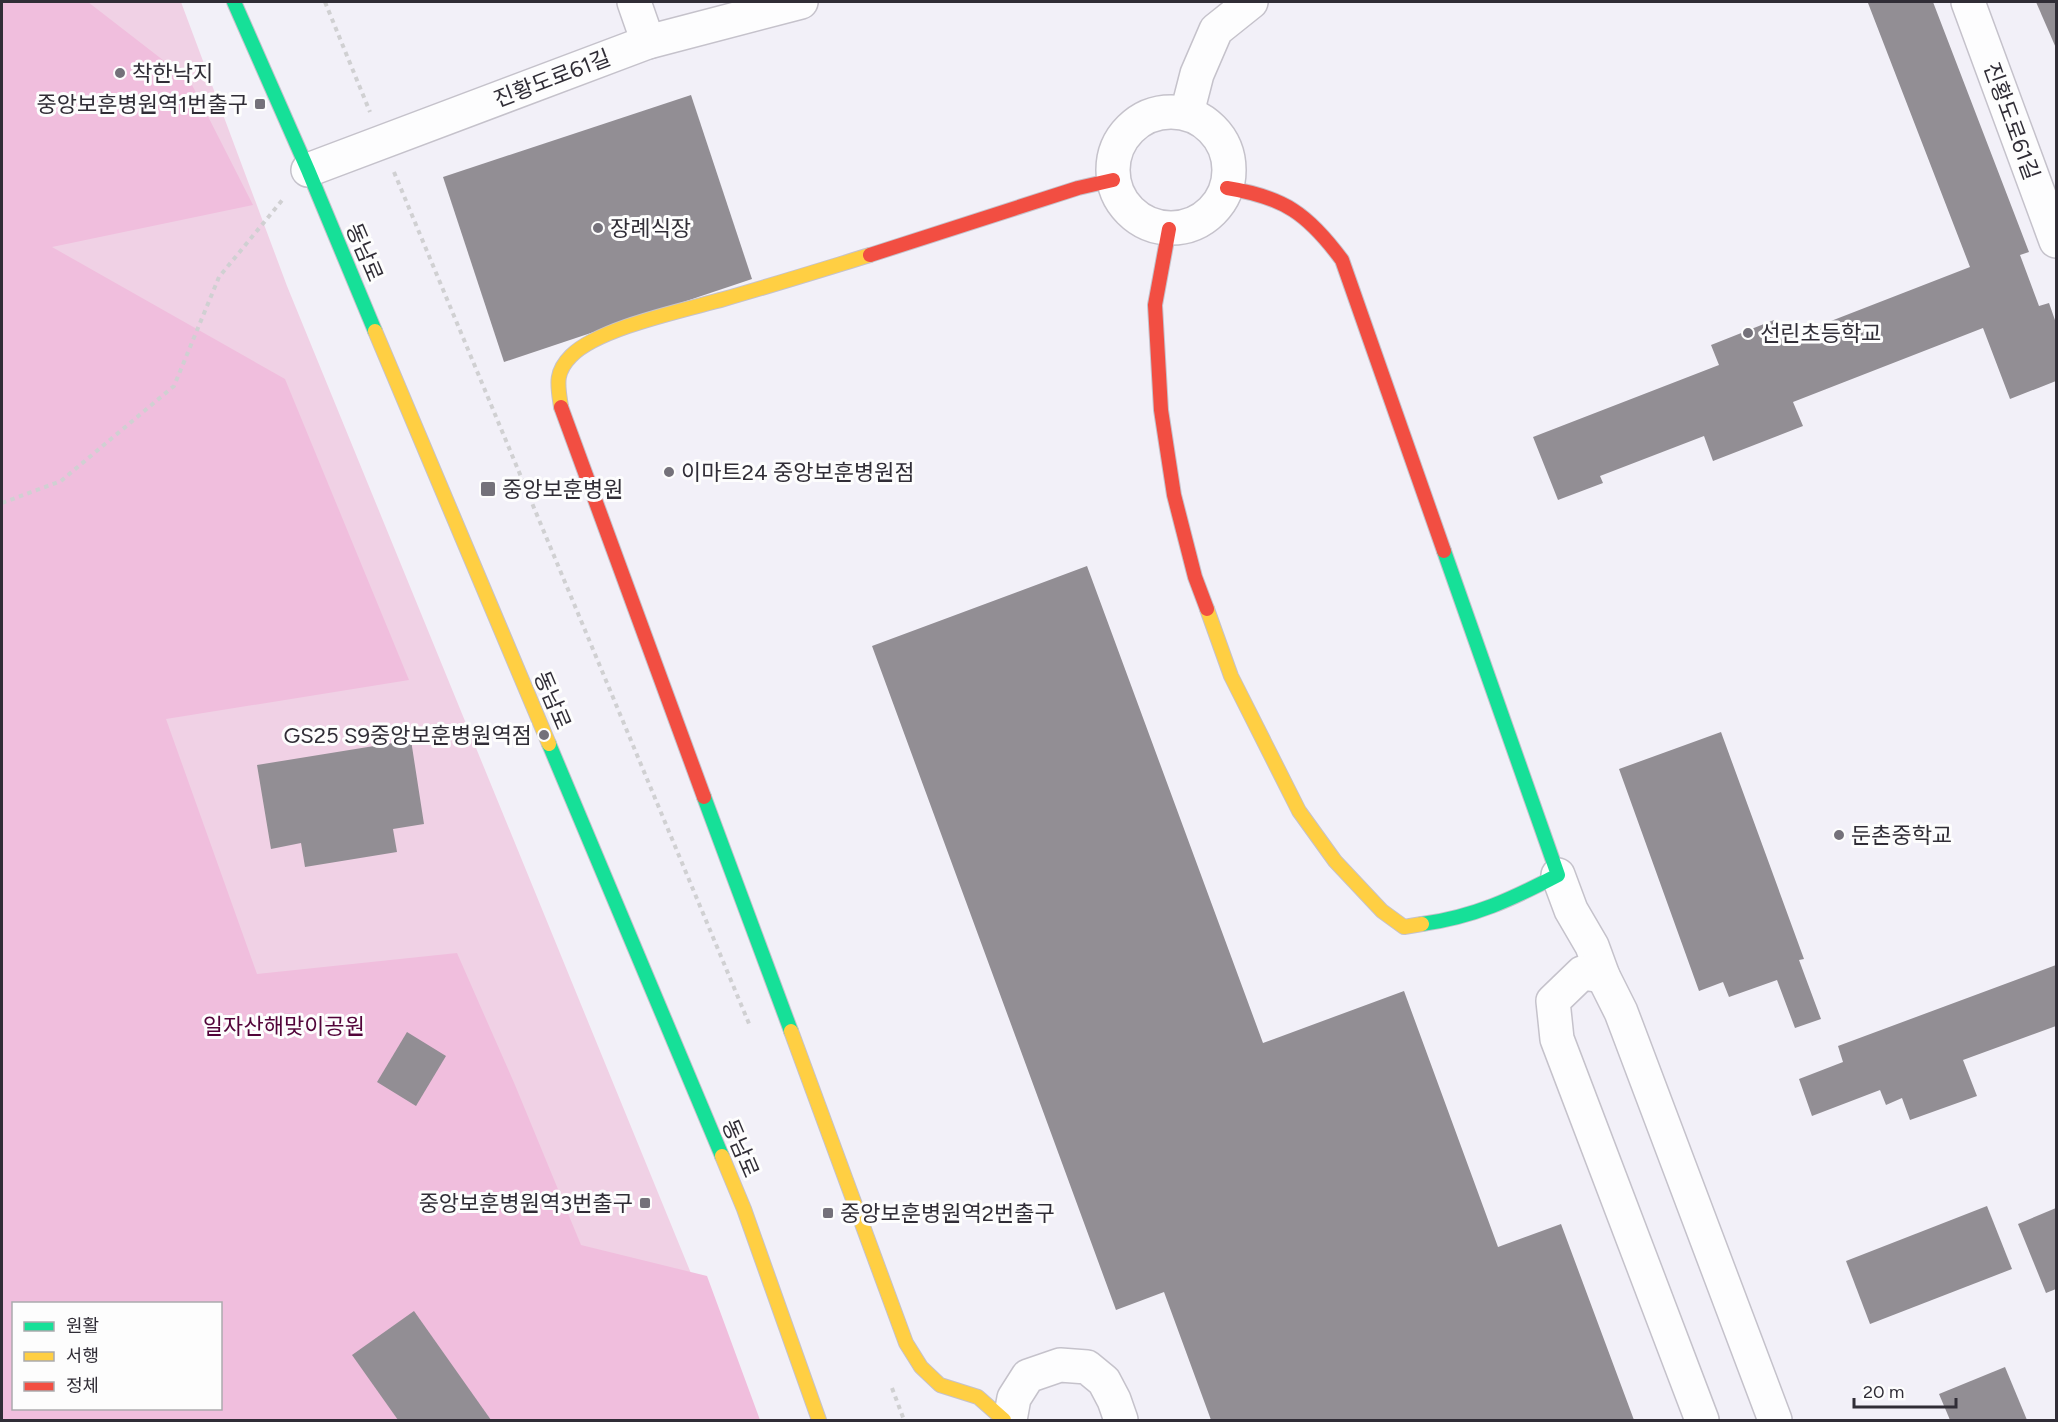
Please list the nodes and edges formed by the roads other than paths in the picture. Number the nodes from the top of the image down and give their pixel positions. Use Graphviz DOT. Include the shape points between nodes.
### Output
graph roads {
  1 [pos="234,2"];
  2 [pos="634,2"];
  3 [pos="801,2"];
  4 [pos="1251,2"];
  5 [pos="1968,2"];
  6 [pos="648,42"];
  7 [pos="1186,113"];
  8 [pos="308,170"];
  9 [pos="1113,180"];
  10 [pos="1227,188"];
  11 [pos="1169,229"];
  12 [pos="2056,241"];
  13 [pos="1558,875"];
  14 [pos="1603,976"];
  15 [pos="819,1420"];
  16 [pos="1004,1420"];
  17 [pos="1010,1420"];
  18 [pos="1121,1420"];
  19 [pos="1702,1420"];
  20 [pos="1775,1420"];
  1 -- 8 [label="street, 동남로"];
  2 -- 6 [label="street"];
  3 -- 6 [label="street, 진황도로61길"];
  4 -- 7 [label="street" via="1216,30"];
  5 -- 12 [label="street, 진황도로61길"];
  6 -- 8 [label="street, 진황도로61길"];
  7 -- 9 [label="street" via="1168,111 1132,126 1119,142 1113,160"];
  7 -- 10 [label="street" via="1204,121 1227,150"];
  8 -- 15 [label="street, 동남로" via="744,1209"];
  9 -- 11 [label="street" via="1120,199 1133,214 1149,224"];
  9 -- 16 [label="street" via="628,326 585,344 569,357 557,379 562,411 906,1343 921,1367 940,1385 978,1397"];
  10 -- 11 [label="street" via="1219,205 1205,218"];
  10 -- 13 [label="street" via="1264,195 1297,211 1324,235 1342,260"];
  11 -- 13 [label="street" via="1155,305 1161,410 1174,495 1195,577 1231,676 1299,811 1335,861 1382,911 1404,927 1453,920 1508,901"];
  13 -- 14 [label="street"];
  14 -- 19 [label="street" via="1582,973 1553,1001 1557,1039"];
  14 -- 20 [label="street" via="1621,1012"];
  17 -- 18 [label="street" via="1014,1398 1028,1376 1060,1365 1087,1367 1104,1381"];
}
